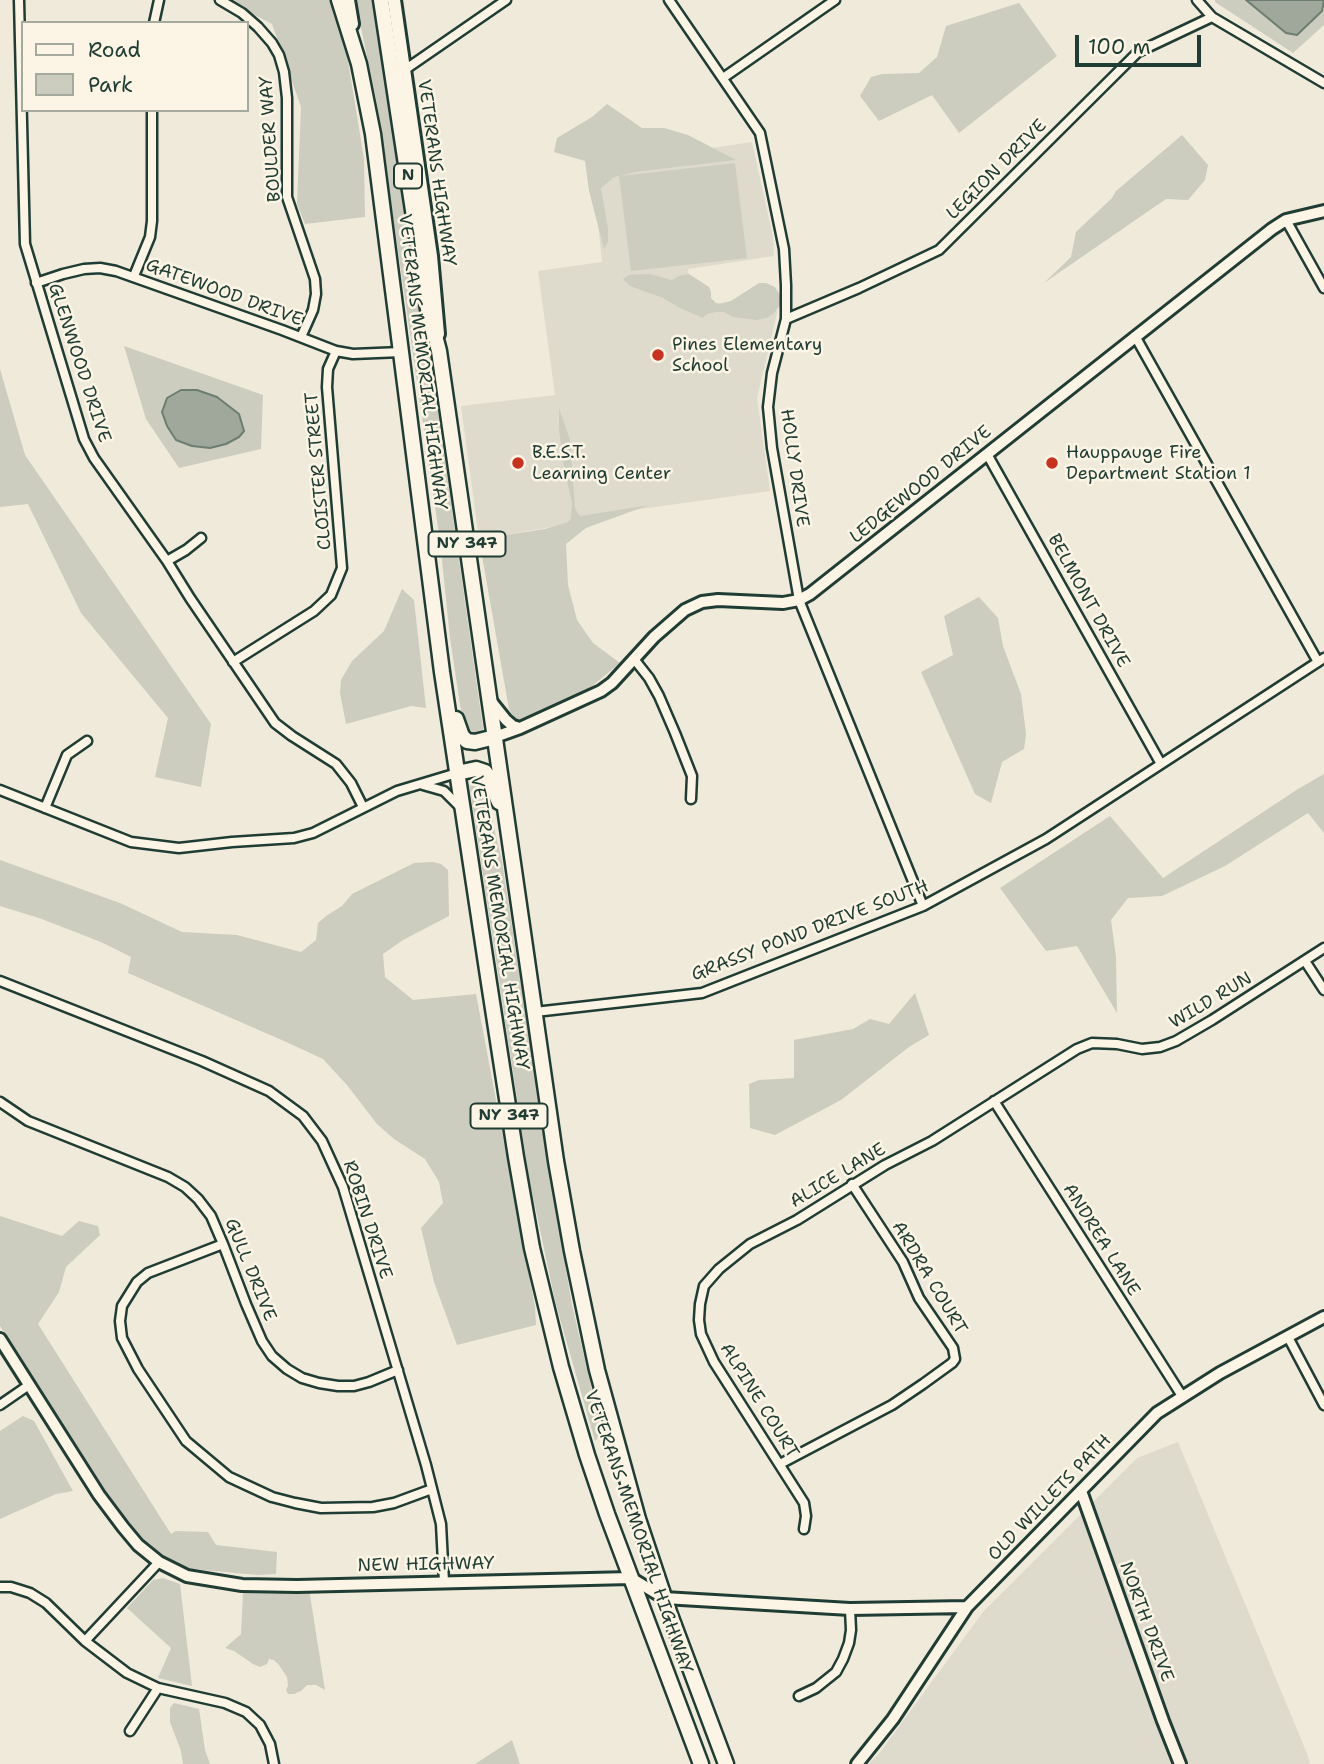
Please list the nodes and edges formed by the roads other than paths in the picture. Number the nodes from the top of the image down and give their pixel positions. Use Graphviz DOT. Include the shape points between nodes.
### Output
graph roads {
  1 [pos="19,0"];
  2 [pos="159,0"];
  3 [pos="220,0"];
  4 [pos="339,0"];
  5 [pos="348,0"];
  6 [pos="381,0"];
  7 [pos="394,0"];
  8 [pos="506,0"];
  9 [pos="669,0"];
  10 [pos="835,0"];
  11 [pos="1197,0"];
  12 [pos="1212,17"];
  13 [pos="154,21"];
  14 [pos="359,64"];
  15 [pos="404,71"];
  16 [pos="723,78"];
  17 [pos="1324,83"];
  18 [pos="21,112"];
  19 [pos="21,112"];
  20 [pos="152,112"];
  21 [pos="1324,211"];
  22 [pos="1286,220"];
  23 [pos="134,276"];
  24 [pos="36,284"];
  25 [pos="1324,288"];
  26 [pos="786,319"];
  27 [pos="1135,336"];
  28 [pos="301,337"];
  29 [pos="336,351"];
  30 [pos="439,351"];
  31 [pos="401,352"];
  32 [pos="988,454"];
  33 [pos="201,538"];
  34 [pos="167,561"];
  35 [pos="799,600"];
  36 [pos="634,659"];
  37 [pos="1321,660"];
  38 [pos="233,662"];
  39 [pos="442,672"];
  40 [pos="489,699"];
  41 [pos="520,729"];
  42 [pos="495,737"];
  43 [pos="87,741"];
  44 [pos="1161,764"];
  45 [pos="457,773"];
  46 [pos="420,784"];
  47 [pos="0,790"];
  48 [pos="691,799"];
  49 [pos="363,807"];
  50 [pos="45,808"];
  51 [pos="462,810"];
  52 [pos="508,826"];
  53 [pos="923,906"];
  54 [pos="1324,948"];
  55 [pos="1305,961"];
  56 [pos="0,981"];
  57 [pos="1324,990"];
  58 [pos="535,1012"];
  59 [pos="0,1101"];
  60 [pos="994,1101"];
  61 [pos="852,1184"];
  62 [pos="223,1244"];
  63 [pos="704,1286"];
  64 [pos="1324,1317"];
  65 [pos="1288,1337"];
  66 [pos="0,1339"];
  67 [pos="398,1370"];
  68 [pos="29,1385"];
  69 [pos="1182,1396"];
  70 [pos="0,1405"];
  71 [pos="1324,1405"];
  72 [pos="780,1464"];
  73 [pos="432,1489"];
  74 [pos="1081,1491"];
  75 [pos="804,1529"];
  76 [pos="159,1562"];
  77 [pos="631,1578"];
  78 [pos="444,1582"];
  79 [pos="0,1587"];
  80 [pos="664,1598"];
  81 [pos="967,1607"];
  82 [pos="850,1609"];
  83 [pos="85,1641"];
  84 [pos="158,1688"];
  85 [pos="799,1696"];
  86 [pos="130,1731"];
  87 [pos="274,1764"];
  88 [pos="701,1764"];
  89 [pos="726,1764"];
  90 [pos="858,1764"];
  91 [pos="1180,1764"];
  1 -- 19 [label="street, GLENWOOD DRIVE"];
  2 -- 13 [label="street"];
  3 -- 28 [label="street, BOULDER WAY" via="258,27 279,55 284,72 288,197 316,294"];
  4 -- 14 [label="highway, VETERANS MEMORIAL HIGHWAY"];
  5 -- 14 [label="main road"];
  6 -- 30 [label="highway, N" via="428,309"];
  7 -- 15 [label="main road, VETERANS HIGHWAY"];
  8 -- 15 [label="street"];
  9 -- 16 [label="street, HOLLY DRIVE"];
  10 -- 16 [label="street"];
  11 -- 12 [label="street"];
  12 -- 17 [label="street"];
  12 -- 26 [label="street, LEGION DRIVE" via="1138,52 939,250"];
  14 -- 31 [label="highway, VETERANS MEMORIAL HIGHWAY / NY 347" via="380,180"];
  15 -- 30 [label="main road, VETERANS HIGHWAY" via="431,256"];
  16 -- 26 [label="street, HOLLY DRIVE" via="760,133 784,249"];
  18 -- 24 [label="street, GLENWOOD DRIVE" via="23,223"];
  20 -- 23 [label="street" via="152,221"];
  21 -- 22 [label="street, LEDGEWOOD DRIVE"];
  22 -- 25 [label="street"];
  22 -- 27 [label="street, LEDGEWOOD DRIVE"];
  23 -- 24 [label="street, GATEWOOD DRIVE" via="84,269"];
  23 -- 28 [label="street, GATEWOOD DRIVE"];
  24 -- 34 [label="street, GLENWOOD DRIVE" via="84,439"];
  26 -- 35 [label="street, HOLLY DRIVE" via="768,407"];
  27 -- 32 [label="street, LEDGEWOOD DRIVE"];
  27 -- 37 [label="street"];
  28 -- 29 [label="street, GATEWOOD DRIVE"];
  29 -- 31 [label="street, GATEWOOD DRIVE"];
  29 -- 38 [label="street, CLOISTER STREET" via="327,387 342,568 331,595 314,611"];
  30 -- 40 [label="highway, VETERANS MEMORIAL HIGHWAY / NY 347"];
  31 -- 39 [label="highway, VETERANS MEMORIAL HIGHWAY / NY 347"];
  32 -- 35 [label="street, LEDGEWOOD DRIVE"];
  32 -- 44 [label="street, BELMONT DRIVE"];
  33 -- 34 [label="street"];
  34 -- 38 [label="street, GLENWOOD DRIVE"];
  35 -- 36 [label="street, LEDGEWOOD DRIVE" via="702,602 667,624"];
  35 -- 53 [label="street, HOLLY DRIVE"];
  36 -- 41 [label="street, LEDGEWOOD DRIVE" via="601,691"];
  36 -- 48 [label="street" via="659,696 675,733 692,776"];
  37 -- 44 [label="street, GRASSY POND DRIVE SOUTH"];
  38 -- 49 [label="street, GLENWOOD DRIVE" via="275,723 336,764"];
  39 -- 42 [label="highway" via="464,739 475,743"];
  39 -- 45 [label="highway, VETERANS MEMORIAL HIGHWAY / NY 347"];
  40 -- 41 [label="street"];
  40 -- 42 [label="highway, VETERANS MEMORIAL HIGHWAY / NY 347"];
  41 -- 42 [label="street, LEDGEWOOD DRIVE"];
  42 -- 52 [label="highway, VETERANS MEMORIAL HIGHWAY / NY 347"];
  43 -- 50 [label="street" via="67,755"];
  44 -- 53 [label="street, GRASSY POND DRIVE SOUTH" via="1046,839"];
  45 -- 46 [label="street"];
  45 -- 51 [label="highway, VETERANS MEMORIAL HIGHWAY / NY 347"];
  45 -- 52 [label="highway" via="485,772"];
  46 -- 49 [label="street"];
  46 -- 51 [label="street" via="444,791"];
  47 -- 50 [label="street"];
  49 -- 50 [label="street" via="313,834 179,848 131,842"];
  51 -- 77 [label="highway, VETERANS MEMORIAL HIGHWAY / NY 347" via="532,1248 569,1396"];
  52 -- 58 [label="highway, VETERANS MEMORIAL HIGHWAY / NY 347"];
  53 -- 58 [label="street, GRASSY POND DRIVE SOUTH" via="702,993"];
  54 -- 55 [label="street, WILD RUN"];
  55 -- 57 [label="street"];
  55 -- 60 [label="street, WILD RUN" via="1176,1041 1142,1049 1117,1044 1084,1046"];
  56 -- 67 [label="street, ROBIN DRIVE" via="213,1066 269,1091 303,1116 322,1141 343,1187"];
  58 -- 80 [label="highway, VETERANS MEMORIAL HIGHWAY / NY 347" via="564,1211 590,1342"];
  59 -- 62 [label="street, GULL DRIVE" via="28,1121 185,1186 211,1216"];
  60 -- 61 [label="street, ALICE LANE"];
  60 -- 69 [label="street, ANDREA LANE"];
  61 -- 63 [label="street, ALICE LANE" via="750,1244"];
  61 -- 72 [label="street, ARDRA COURT" via="903,1262 955,1359 892,1405"];
  62 -- 67 [label="street, GULL DRIVE" via="262,1341 287,1368 302,1378 338,1386 369,1382"];
  62 -- 73 [label="street" via="148,1273 122,1306 122,1338 186,1441 229,1476 295,1503 373,1507"];
  63 -- 72 [label="street, ALPINE COURT" via="699,1320 706,1348"];
  64 -- 65 [label="street, OLD WILLETS PATH"];
  65 -- 69 [label="street, OLD WILLETS PATH"];
  65 -- 71 [label="street"];
  66 -- 68 [label="street, NEW HIGHWAY"];
  67 -- 73 [label="street, ROBIN DRIVE"];
  68 -- 70 [label="street"];
  68 -- 76 [label="street, NEW HIGHWAY" via="99,1495 138,1545"];
  69 -- 74 [label="street, OLD WILLETS PATH" via="1157,1413"];
  72 -- 75 [label="street, ALPINE COURT" via="804,1503"];
  73 -- 78 [label="street, ROBIN DRIVE" via="441,1524"];
  74 -- 81 [label="street, OLD WILLETS PATH"];
  74 -- 91 [label="street, NORTH DRIVE"];
  76 -- 78 [label="street, NEW HIGHWAY" via="187,1576 242,1585"];
  76 -- 83 [label="street"];
  77 -- 78 [label="street, NEW HIGHWAY"];
  77 -- 80 [label="street"];
  77 -- 88 [label="highway, VETERANS MEMORIAL HIGHWAY / NY 347"];
  79 -- 83 [label="street" via="30,1593 46,1603"];
  80 -- 82 [label="street"];
  80 -- 89 [label="highway, VETERANS MEMORIAL HIGHWAY / NY 347"];
  81 -- 82 [label="street"];
  81 -- 90 [label="street, OLD WILLETS PATH"];
  82 -- 85 [label="street" via="849,1643 836,1672"];
  83 -- 84 [label="street"];
  84 -- 86 [label="street"];
  84 -- 87 [label="street" via="246,1712 260,1725"];
}
